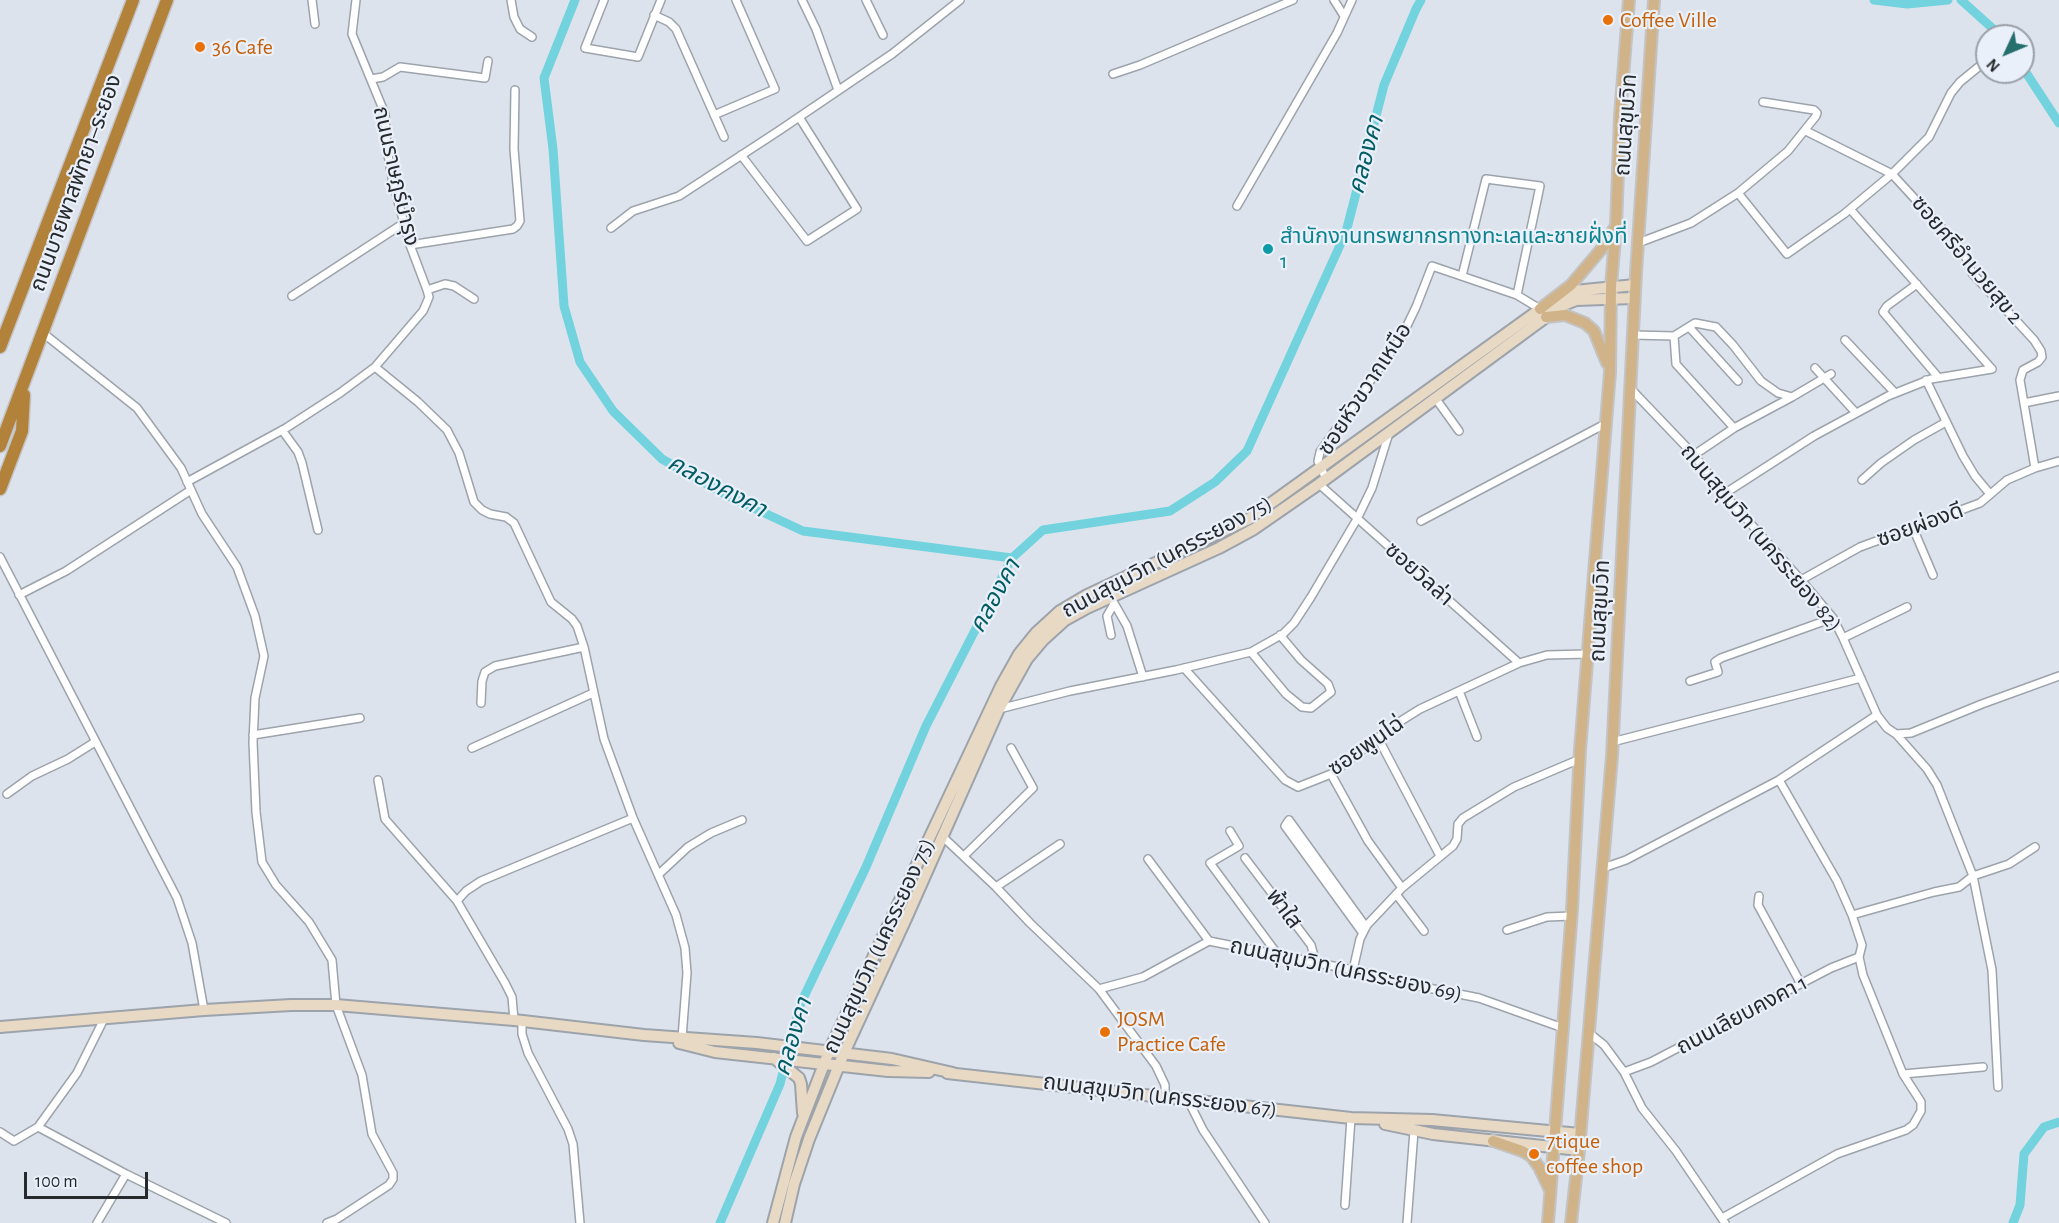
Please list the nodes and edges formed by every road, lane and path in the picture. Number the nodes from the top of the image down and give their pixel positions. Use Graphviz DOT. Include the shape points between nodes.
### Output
graph roads {
  1 [pos="133,0"];
  2 [pos="167,0"];
  3 [pos="312,0"];
  4 [pos="356,0"];
  5 [pos="512,0"];
  6 [pos="604,0"];
  7 [pos="661,0"];
  8 [pos="736,0"];
  9 [pos="802,0"];
  10 [pos="866,0"];
  11 [pos="960,0"];
  12 [pos="1293,0"];
  13 [pos="1334,0"];
  14 [pos="1352,0"];
  15 [pos="1629,0"];
  16 [pos="1654,0"];
  17 [pos="654,15"];
  18 [pos="1344,16"];
  19 [pos="315,24"];
  20 [pos="883,35"];
  21 [pos="532,37"];
  22 [pos="488,61"];
  23 [pos="1975,70"];
  24 [pos="1113,74"];
  25 [pos="370,78"];
  26 [pos="515,90"];
  27 [pos="838,90"];
  28 [pos="1763,102"];
  29 [pos="714,115"];
  30 [pos="799,117"];
  31 [pos="1806,131"];
  32 [pos="724,137"];
  33 [pos="741,155"];
  34 [pos="1892,174"];
  35 [pos="1738,193"];
  36 [pos="1237,206"];
  37 [pos="1850,209"];
  38 [pos="404,223"];
  39 [pos="1616,226"];
  40 [pos="611,228"];
  41 [pos="1638,243"];
  42 [pos="410,245"];
  43 [pos="1462,276"];
  44 [pos="1917,284"];
  45 [pos="1635,285"];
  46 [pos="1611,286"];
  47 [pos="427,290"];
  48 [pos="1517,295"];
  49 [pos="292,296"];
  50 [pos="1634,298"];
  51 [pos="474,299"];
  52 [pos="1610,299"];
  53 [pos="15,307"];
  54 [pos="1543,313"];
  55 [pos="1689,327"];
  56 [pos="0,330"];
  57 [pos="43,333"];
  58 [pos="1633,335"];
  59 [pos="1674,336"];
  60 [pos="1845,340"];
  61 [pos="0,347"];
  62 [pos="375,367"];
  63 [pos="1815,368"];
  64 [pos="1610,372"];
  65 [pos="1831,374"];
  66 [pos="1938,377"];
  67 [pos="1824,378"];
  68 [pos="25,380"];
  69 [pos="1926,380"];
  70 [pos="1738,381"];
  71 [pos="1630,388"];
  72 [pos="1894,393"];
  73 [pos="2059,396"];
  74 [pos="1792,397"];
  75 [pos="1436,399"];
  76 [pos="2024,403"];
  77 [pos="1856,413"];
  78 [pos="1946,422"];
  79 [pos="1605,424"];
  80 [pos="1734,428"];
  81 [pos="282,430"];
  82 [pos="1459,431"];
  83 [pos="1389,433"];
  84 [pos="0,446"];
  85 [pos="1694,455"];
  86 [pos="2059,461"];
  87 [pos="2035,468"];
  88 [pos="1322,477"];
  89 [pos="1862,480"];
  90 [pos="187,482"];
  91 [pos="0,489"];
  92 [pos="191,490"];
  93 [pos="1724,494"];
  94 [pos="1990,494"];
  95 [pos="1357,519"];
  96 [pos="1421,521"];
  97 [pos="1913,528"];
  98 [pos="318,530"];
  99 [pos="0,557"];
  100 [pos="1932,575"];
  101 [pos="1801,580"];
  102 [pos="19,595"];
  103 [pos="1112,600"];
  104 [pos="1907,607"];
  105 [pos="1833,618"];
  106 [pos="1111,635"];
  107 [pos="1281,635"];
  108 [pos="1844,638"];
  109 [pos="584,646"];
  110 [pos="1251,652"];
  111 [pos="1588,654"];
  112 [pos="1519,663"];
  113 [pos="1184,668"];
  114 [pos="2059,676"];
  115 [pos="1143,677"];
  116 [pos="1861,678"];
  117 [pos="1690,681"];
  118 [pos="1459,691"];
  119 [pos="593,693"];
  120 [pos="481,703"];
  121 [pos="999,709"];
  122 [pos="1877,715"];
  123 [pos="360,718"];
  124 [pos="1896,734"];
  125 [pos="253,735"];
  126 [pos="1477,737"];
  127 [pos="1378,738"];
  128 [pos="95,742"];
  129 [pos="1612,742"];
  130 [pos="472,748"];
  131 [pos="1011,748"];
  132 [pos="1580,759"];
  133 [pos="1331,774"];
  134 [pos="378,780"];
  135 [pos="1779,780"];
  136 [pos="7,794"];
  137 [pos="633,818"];
  138 [pos="742,820"];
  139 [pos="1230,831"];
  140 [pos="943,837"];
  141 [pos="1060,844"];
  142 [pos="2035,847"];
  143 [pos="964,856"];
  144 [pos="1440,856"];
  145 [pos="1245,858"];
  146 [pos="1148,859"];
  147 [pos="1603,868"];
  148 [pos="658,874"];
  149 [pos="1974,876"];
  150 [pos="996,887"];
  151 [pos="1333,887"];
  152 [pos="1402,888"];
  153 [pos="1396,894"];
  154 [pos="1759,896"];
  155 [pos="457,901"];
  156 [pos="1852,915"];
  157 [pos="1571,916"];
  158 [pos="1364,930"];
  159 [pos="1507,930"];
  160 [pos="1424,931"];
  161 [pos="1209,942"];
  162 [pos="1278,955"];
  163 [pos="1859,957"];
  164 [pos="1316,963"];
  165 [pos="1353,970"];
  166 [pos="1801,984"];
  167 [pos="1099,989"];
  168 [pos="336,1005"];
  169 [pos="204,1010"];
  170 [pos="104,1019"];
  171 [pos="518,1020"];
  172 [pos="0,1028"];
  173 [pos="1563,1028"];
  174 [pos="1589,1033"];
  175 [pos="644,1035"];
  176 [pos="851,1037"];
  177 [pos="682,1038"];
  178 [pos="829,1051"];
  179 [pos="844,1053"];
  180 [pos="873,1057"];
  181 [pos="774,1058"];
  182 [pos="824,1063"];
  183 [pos="839,1065"];
  184 [pos="1983,1067"];
  185 [pos="1624,1072"];
  186 [pos="953,1073"];
  187 [pos="1903,1074"];
  188 [pos="1998,1087"];
  189 [pos="1165,1096"];
  190 [pos="1188,1100"];
  191 [pos="803,1116"];
  192 [pos="1351,1118"];
  193 [pos="1368,1119"];
  194 [pos="38,1127"];
  195 [pos="1414,1131"];
  196 [pos="0,1132"];
  197 [pos="1555,1132"];
  198 [pos="1580,1134"];
  199 [pos="1493,1141"];
  200 [pos="1554,1148"];
  201 [pos="1579,1150"];
  202 [pos="126,1174"];
  203 [pos="1550,1190"];
  204 [pos="1345,1205"];
  205 [pos="1723,1221"];
  206 [pos="333,1222"];
  207 [pos="97,1223"];
  208 [pos="226,1223"];
  209 [pos="580,1223"];
  210 [pos="773,1223"];
  211 [pos="785,1223"];
  212 [pos="1264,1223"];
  213 [pos="1407,1223"];
  214 [pos="1548,1223"];
  215 [pos="1571,1223"];
  1 -- 53 [label="highway, ถนนบายพาสพัทยา–ระยอง"];
  2 -- 57 [label="highway, ถนนบายพาสพัทยา–ระยอง"];
  3 -- 19 [label="street"];
  4 -- 25 [label="street, ถนนราษฎร์บำรุง" via="352,34"];
  5 -- 21 [label="street" via="520,29"];
  6 -- 17 [label="street" via="585,48 638,57"];
  7 -- 17 [label="street"];
  8 -- 29 [label="street" via="775,88"];
  9 -- 27 [label="street"];
  10 -- 20 [label="street"];
  11 -- 27 [label="street" via="892,54"];
  12 -- 24 [label="street"];
  13 -- 18 [label="street"];
  14 -- 18 [label="street"];
  15 -- 39 [label="main road, ถนนสุขุมวิท"];
  16 -- 41 [label="main road, ถนนสุขุมวิท"];
  17 -- 29 [label="street" via="676,29"];
  18 -- 36 [label="street"];
  22 -- 25 [label="street" via="485,78 400,67 383,77"];
  23 -- 34 [label="street" via="1951,93 1929,136"];
  25 -- 38 [label="street, ถนนราษฎร์บำรุง" via="385,114 387,149"];
  26 -- 42 [label="street" via="514,149 520,221 517,226"];
  27 -- 30 [label="street"];
  28 -- 31 [label="street" via="1814,110 1816,116"];
  29 -- 32 [label="street"];
  30 -- 33 [label="street"];
  30 -- 33 [label="street" via="857,209 807,240"];
  31 -- 34 [label="street, ซอยศรีอำนวยสุข 2"];
  31 -- 35 [label="street"];
  33 -- 40 [label="street" via="679,196 633,211"];
  34 -- 37 [label="street"];
  34 -- 76 [label="street, ซอยศรีอำนวยสุข 2" via="1946,231 1965,254 1972,273 2039,347 2040,360 2020,374"];
  35 -- 37 [label="street" via="1786,254"];
  35 -- 41 [label="street" via="1691,223"];
  37 -- 44 [label="street"];
  38 -- 42 [label="street, ถนนราษฎร์บำรุง"];
  38 -- 49 [label="street"];
  39 -- 46 [label="main road, ถนนสุขุมวิท"];
  39 -- 54 [label="main road" via="1604,246"];
  41 -- 45 [label="main road, ถนนสุขุมวิท"];
  42 -- 47 [label="street, ถนนราษฎร์บำรุง"];
  43 -- 48 [label="street"];
  43 -- 48 [label="street" via="1486,179 1540,186"];
  43 -- 88 [label="street, ซอยหัวขวากเหนือ" via="1432,266 1402,336 1320,452"];
  44 -- 66 [label="street" via="1885,307 1884,312"];
  44 -- 66 [label="street" via="1992,369"];
  45 -- 46 [label="street, ถนนสุขุมวิท (นครระยอง 75)"];
  45 -- 50 [label="main road, ถนนสุขุมวิท"];
  46 -- 52 [label="main road, ถนนสุขุมวิท"];
  46 -- 54 [label="street, ถนนสุขุมวิท (นครระยอง 75)" via="1557,297"];
  47 -- 51 [label="street" via="445,284"];
  47 -- 62 [label="street" via="429,297 423,311"];
  48 -- 54 [label="street"];
  50 -- 52 [label="street, ถนนสุขุมวิท (นครระยอง 75)"];
  50 -- 58 [label="main road, ถนนสุขุมวิท"];
  52 -- 54 [label="street, ถนนสุขุมวิท (นครระยอง 75)" via="1576,300"];
  52 -- 64 [label="main road, ถนนสุขุมวิท"];
  53 -- 56 [label="highway, ถนนบายพาสพัทยา–ระยอง"];
  53 -- 61 [label="highway, ถนนบายพาสพัทยา–ระยอง"];
  54 -- 64 [label="main road" via="1565,315 1585,323 1600,342"];
  54 -- 75 [label="street, ถนนสุขุมวิท (นครระยอง 75)"];
  54 -- 88 [label="street, ถนนสุขุมวิท (นครระยอง 75)"];
  55 -- 59 [label="street"];
  55 -- 70 [label="street"];
  55 -- 74 [label="street" via="1695,323 1716,327 1761,381"];
  57 -- 68 [label="highway, ถนนบายพาสพัทยา–ระยอง"];
  57 -- 90 [label="street" via="137,408 182,468"];
  58 -- 59 [label="street"];
  58 -- 71 [label="main road, ถนนสุขุมวิท"];
  59 -- 80 [label="street" via="1676,364"];
  60 -- 72 [label="street"];
  62 -- 81 [label="street"];
  62 -- 109 [label="street" via="447,430 459,453 474,502 482,510 514,523 551,602 572,619"];
  63 -- 67 [label="street"];
  64 -- 79 [label="main road, ถนนสุขุมวิท"];
  65 -- 67 [label="street"];
  66 -- 69 [label="street"];
  67 -- 74 [label="street"];
  67 -- 77 [label="street"];
  68 -- 84 [label="highway, ถนนบายพาสพัทยา–ระยอง"];
  68 -- 91 [label="highway, ถนนบายพาสพัทยา–ระยอง" via="22,431"];
  69 -- 72 [label="street"];
  69 -- 78 [label="street"];
  71 -- 85 [label="street, ถนนสุขุมวิท (นครระยอง 82)"];
  71 -- 129 [label="main road, ถนนสุขุมวิท"];
  72 -- 77 [label="street"];
  73 -- 76 [label="street"];
  74 -- 80 [label="street"];
  75 -- 82 [label="street"];
  75 -- 83 [label="street, ถนนสุขุมวิท (นครระยอง 75)"];
  76 -- 87 [label="street, ซอยศรีอำนวยสุข 2"];
  77 -- 93 [label="street"];
  78 -- 89 [label="street" via="1914,440"];
  78 -- 94 [label="street" via="1969,466"];
  79 -- 96 [label="street"];
  79 -- 111 [label="main road, ถนนสุขุมวิท"];
  80 -- 85 [label="street"];
  81 -- 90 [label="street"];
  81 -- 98 [label="street" via="302,463"];
  83 -- 88 [label="street, ถนนสุขุมวิท (นครระยอง 75)"];
  83 -- 95 [label="street" via="1372,488"];
  85 -- 93 [label="street, ถนนสุขุมวิท (นครระยอง 82)"];
  86 -- 87 [label="street, ซอยผ่องดี"];
  87 -- 94 [label="street, ซอยผ่องดี" via="2007,480"];
  88 -- 95 [label="street, ซอยวิลล่า"];
  88 -- 103 [label="street, ถนนสุขุมวิท (นครระยอง 75)" via="1254,529"];
  88 -- 178 [label="street, ถนนสุขุมวิท (นครระยอง 75)" via="1249,519 1087,596 1060,611 1036,633 1000,686"];
  90 -- 92 [label="street"];
  92 -- 102 [label="street" via="66,572"];
  92 -- 125 [label="street" via="237,567 255,616 264,656 255,698"];
  93 -- 101 [label="street, ถนนสุขุมวิท (นครระยอง 82)"];
  94 -- 97 [label="street, ซอยผ่องดี" via="1980,503"];
  95 -- 107 [label="street" via="1294,623"];
  95 -- 112 [label="street, ซอยวิลล่า"];
  97 -- 100 [label="street"];
  97 -- 101 [label="street, ซอยผ่องดี" via="1860,547"];
  99 -- 102 [label="street"];
  101 -- 105 [label="street, ถนนสุขุมวิท (นครระยอง 82)"];
  102 -- 128 [label="street"];
  103 -- 106 [label="street" via="1107,616"];
  103 -- 115 [label="street" via="1127,626"];
  103 -- 121 [label="street, ถนนสุขุมวิท (นครระยอง 75)" via="1065,620 1042,640"];
  104 -- 108 [label="street"];
  105 -- 108 [label="street, ถนนสุขุมวิท (นครระยอง 82)"];
  105 -- 117 [label="street" via="1721,658 1715,662 1718,672"];
  107 -- 110 [label="street"];
  107 -- 110 [label="street" via="1328,684 1331,692 1311,708 1302,707 1286,694"];
  108 -- 116 [label="street, ถนนสุขุมวิท (นครระยอง 82)"];
  109 -- 119 [label="street"];
  109 -- 120 [label="street" via="495,666 485,672"];
  110 -- 113 [label="street"];
  111 -- 112 [label="street, ซอยพูนไฉ่" via="1547,655"];
  111 -- 132 [label="main road, ถนนสุขุมวิท"];
  112 -- 118 [label="street, ซอยพูนไฉ่"];
  113 -- 115 [label="street"];
  113 -- 133 [label="street, ซอยพูนไฉ่" via="1288,783 1301,786"];
  114 -- 124 [label="street" via="1911,733"];
  115 -- 121 [label="street"];
  116 -- 122 [label="street, ถนนสุขุมวิท (นครระยอง 82)"];
  116 -- 129 [label="street"];
  118 -- 126 [label="street"];
  118 -- 127 [label="street, ซอยพูนไฉ่" via="1420,709"];
  119 -- 130 [label="street"];
  119 -- 137 [label="street" via="604,740"];
  121 -- 140 [label="street, ถนนสุขุมวิท (นครระยอง 75)"];
  122 -- 124 [label="street, ถนนสุขุมวิท (นครระยอง 82)"];
  122 -- 135 [label="street"];
  123 -- 125 [label="street"];
  124 -- 149 [label="street, ถนนสุขุมวิท (นครระยอง 82)" via="1937,785"];
  125 -- 168 [label="street" via="262,862 333,960"];
  127 -- 133 [label="street, ซอยพูนไฉ่"];
  127 -- 144 [label="street"];
  128 -- 136 [label="street"];
  128 -- 169 [label="street" via="177,898 192,943"];
  129 -- 147 [label="main road, ถนนสุขุมวิท"];
  131 -- 143 [label="street" via="1033,788"];
  132 -- 144 [label="street" via="1514,787 1463,818 1458,824 1456,842"];
  132 -- 157 [label="main road, ถนนสุขุมวิท"];
  133 -- 152 [label="street" via="1368,841"];
  134 -- 155 [label="street" via="385,819"];
  135 -- 147 [label="street" via="1626,860"];
  135 -- 156 [label="street"];
  137 -- 148 [label="street"];
  137 -- 155 [label="street" via="481,881"];
  138 -- 148 [label="street" via="688,847"];
  139 -- 162 [label="street" via="1239,846 1210,863"];
  140 -- 143 [label="street"];
  140 -- 176 [label="street, ถนนสุขุมวิท (นครระยอง 75)"];
  141 -- 150 [label="street"];
  142 -- 149 [label="street" via="2009,864"];
  143 -- 150 [label="street"];
  144 -- 152 [label="street"];
  145 -- 164 [label="street, พ้าใส" via="1311,945"];
  146 -- 161 [label="street"];
  147 -- 174 [label="main road, ถนนสุขุมวิท"];
  148 -- 177 [label="street" via="685,948"];
  149 -- 156 [label="street" via="1959,887"];
  149 -- 188 [label="street, ถนนสุขุมวิท (นครระยอง 82)" via="1992,970"];
  150 -- 167 [label="street"];
  151 -- 151 [label="street" via="1289,820 1286,826"];
  151 -- 158 [label="street"];
  152 -- 153 [label="street"];
  153 -- 158 [label="street"];
  153 -- 160 [label="street"];
  154 -- 166 [label="street" via="1758,905"];
  155 -- 171 [label="street" via="512,996"];
  156 -- 163 [label="street" via="1862,945"];
  157 -- 159 [label="street" via="1547,917"];
  157 -- 173 [label="main road, ถนนสุขุมวิท"];
  158 -- 165 [label="street"];
  161 -- 162 [label="street, ถนนสุขุมวิท (นครระยอง 69)"];
  161 -- 167 [label="street, ถนนสุขุมวิท (นครระยอง 69)" via="1143,977"];
  162 -- 164 [label="street, ถนนสุขุมวิท (นครระยอง 69)"];
  163 -- 166 [label="street, ถนนเลียบคงคา 1"];
  163 -- 187 [label="street"];
  164 -- 165 [label="street, ถนนสุขุมวิท (นครระยอง 69)"];
  165 -- 173 [label="street, ถนนสุขุมวิท (นครระยอง 69)" via="1479,998"];
  166 -- 185 [label="street, ถนนเลียบคงคา 1" via="1651,1062"];
  167 -- 189 [label="street" via="1156,1066 1165,1085"];
  168 -- 169 [label="street"];
  168 -- 171 [label="street"];
  168 -- 206 [label="street" via="362,1075 372,1134 393,1179 390,1185"];
  169 -- 170 [label="street"];
  170 -- 172 [label="street"];
  170 -- 194 [label="street" via="77,1073"];
  171 -- 175 [label="street"];
  171 -- 209 [label="street" via="528,1053 573,1144"];
  173 -- 197 [label="main road, ถนนสุขุมวิท"];
  174 -- 185 [label="street" via="1604,1045"];
  174 -- 198 [label="main road, ถนนสุขุมวิท"];
  175 -- 177 [label="street, ถนนสุขุมวิท (นครระยอง 67)"];
  175 -- 181 [label="street, ถนนสุขุมวิท (นครระยอง 67)" via="715,1052"];
  176 -- 179 [label="street, ถนนสุขุมวิท (นครระยอง 75)"];
  176 -- 180 [label="street"];
  177 -- 178 [label="street, ถนนสุขุมวิท (นครระยอง 67)"];
  178 -- 179 [label="street, ถนนสุขุมวิท (นครระยอง 67)"];
  178 -- 182 [label="street, ถนนสุขุมวิท (นครระยอง 75)"];
  179 -- 180 [label="street, ถนนสุขุมวิท (นครระยอง 67)"];
  179 -- 183 [label="street, ถนนสุขุมวิท (นครระยอง 75)"];
  180 -- 186 [label="street, ถนนสุขุมวิท (นครระยอง 67)"];
  181 -- 182 [label="street, ถนนสุขุมวิท (นครระยอง 67)"];
  181 -- 191 [label="street" via="801,1084"];
  182 -- 183 [label="street, ถนนสุขุมวิท (นครระยอง 67)"];
  182 -- 191 [label="street, ถนนสุขุมวิท (นครระยอง 75)"];
  183 -- 186 [label="street, ถนนสุขุมวิท (นครระยอง 67)"];
  183 -- 211 [label="street, ถนนสุขุมวิท (นครระยอง 75)" via="809,1139"];
  184 -- 187 [label="street"];
  185 -- 205 [label="street" via="1642,1108 1676,1150"];
  186 -- 189 [label="street, ถนนสุขุมวิท (นครระยอง 67)"];
  187 -- 205 [label="street" via="1921,1102 1918,1118 1906,1130 1842,1152"];
  189 -- 190 [label="street, ถนนสุขุมวิท (นครระยอง 67)"];
  190 -- 192 [label="street, ถนนสุขุมวิท (นครระยอง 67)"];
  190 -- 212 [label="street" via="1203,1130"];
  191 -- 210 [label="street, ถนนสุขุมวิท (นครระยอง 75)"];
  192 -- 193 [label="street, ถนนสุขุมวิท (นครระยอง 67)"];
  192 -- 204 [label="street"];
  193 -- 195 [label="street, ถนนสุขุมวิท (นครระยอง 67)"];
  193 -- 197 [label="street, ถนนสุขุมวิท (นครระยอง 67)" via="1432,1120"];
  194 -- 196 [label="street" via="14,1141"];
  194 -- 202 [label="street"];
  195 -- 199 [label="street, ถนนสุขุมวิท (นครระยอง 67)"];
  195 -- 213 [label="street"];
  197 -- 198 [label="street, ถนนสุขุมวิท (นครระยอง 67)"];
  197 -- 200 [label="main road, ถนนสุขุมวิท"];
  198 -- 201 [label="main road, ถนนสุขุมวิท"];
  199 -- 200 [label="street, ถนนสุขุมวิท (นครระยอง 67)"];
  199 -- 203 [label="main road" via="1531,1156"];
  200 -- 201 [label="street, ถนนสุขุมวิท (นครระยอง 67)"];
  200 -- 203 [label="main road, ถนนสุขุมวิท"];
  201 -- 215 [label="main road, ถนนสุขุมวิท"];
  202 -- 207 [label="street"];
  202 -- 208 [label="street"];
  203 -- 214 [label="main road, ถนนสุขุมวิท"];
}
